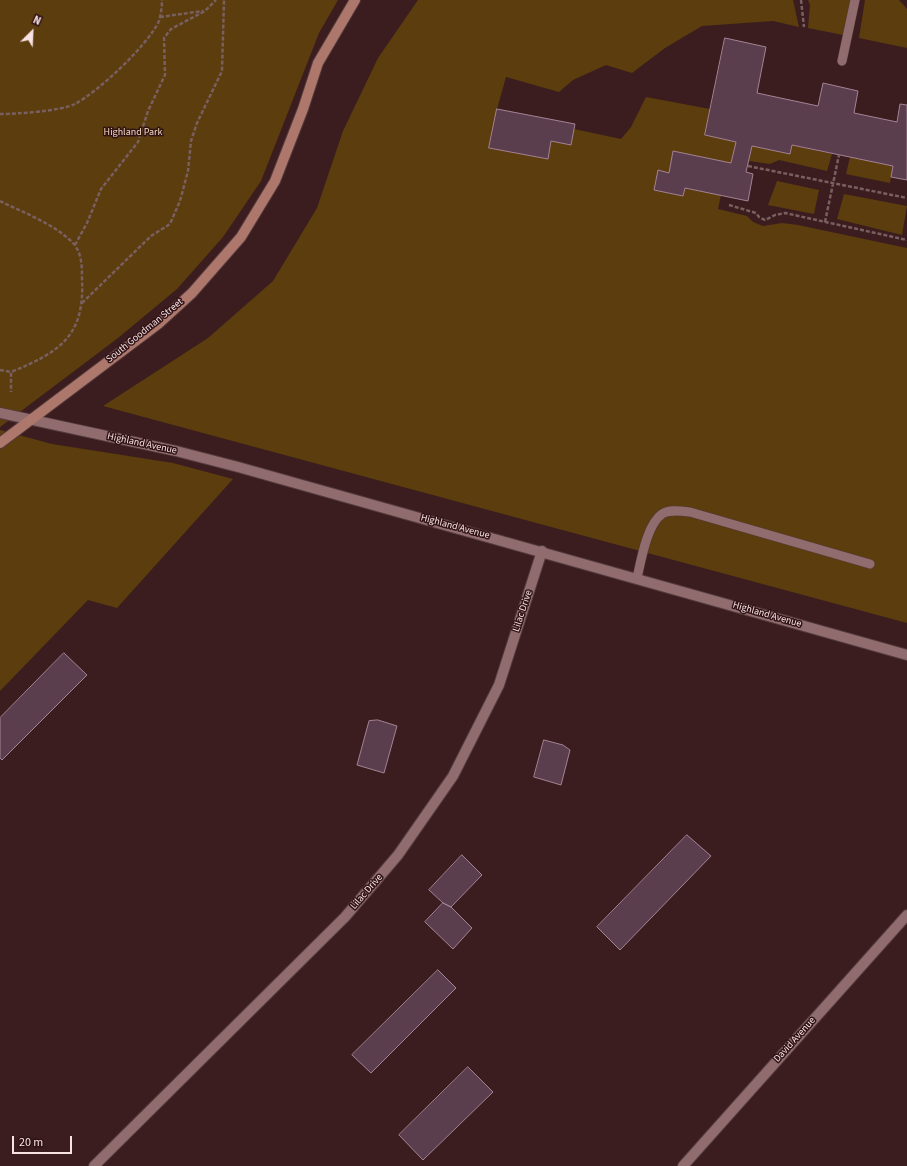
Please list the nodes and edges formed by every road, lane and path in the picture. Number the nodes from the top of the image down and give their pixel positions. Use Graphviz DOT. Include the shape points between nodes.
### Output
graph roads {
  1 [pos="162,0"];
  2 [pos="216,0"];
  3 [pos="224,0"];
  4 [pos="355,0"];
  5 [pos="801,0"];
  6 [pos="855,0"];
  7 [pos="205,11"];
  8 [pos="160,17"];
  9 [pos="804,27"];
  10 [pos="842,60"];
  11 [pos="0,114"];
  12 [pos="839,155"];
  13 [pos="748,166"];
  14 [pos="833,183"];
  15 [pos="907,198"];
  16 [pos="0,201"];
  17 [pos="729,206"];
  18 [pos="825,222"];
  19 [pos="907,236"];
  20 [pos="907,240"];
  21 [pos="75,246"];
  22 [pos="82,303"];
  23 [pos="0,370"];
  24 [pos="11,372"];
  25 [pos="11,392"];
  26 [pos="0,413"];
  27 [pos="29,419"];
  28 [pos="0,443"];
  29 [pos="542,551"];
  30 [pos="870,564"];
  31 [pos="637,578"];
  32 [pos="907,655"];
  33 [pos="907,915"];
  34 [pos="94,1166"];
  35 [pos="682,1166"];
  1 -- 8 [label="path"];
  2 -- 7 [label="path"];
  3 -- 22 [label="path" via="222,71 191,141 188,171 180,201 170,224 151,236"];
  4 -- 27 [label="main road, South Goodman Street" via="318,62 275,181 241,236 192,293 158,324"];
  5 -- 9 [label="path"];
  6 -- 10 [label="lane"];
  7 -- 8 [label="path"];
  7 -- 21 [label="path" via="171,29 164,38 165,75 148,111 138,142 101,189"];
  8 -- 11 [label="path" via="155,28 134,54 97,89 74,104"];
  12 -- 14 [label="path"];
  13 -- 14 [label="path"];
  14 -- 15 [label="path"];
  14 -- 18 [label="path"];
  16 -- 21 [label="path" via="54,228"];
  17 -- 18 [label="path" via="756,213 765,220 785,213"];
  18 -- 20 [label="path"];
  19 -- 20 [label="path"];
  21 -- 22 [label="path" via="81,260"];
  22 -- 24 [label="path" via="78,323 58,348"];
  23 -- 24 [label="path"];
  24 -- 25 [label="path"];
  26 -- 27 [label="street, Highland Avenue"];
  27 -- 28 [label="main road, South Goodman Street"];
  27 -- 29 [label="street, Highland Avenue" via="176,451"];
  29 -- 31 [label="street, Highland Avenue"];
  29 -- 34 [label="street, Lilac Drive" via="499,685 452,776 398,855 345,917"];
  30 -- 31 [label="lane" via="690,512 672,511 662,514 653,524"];
  31 -- 32 [label="street, Highland Avenue"];
  33 -- 35 [label="street, David Avenue"];
}
